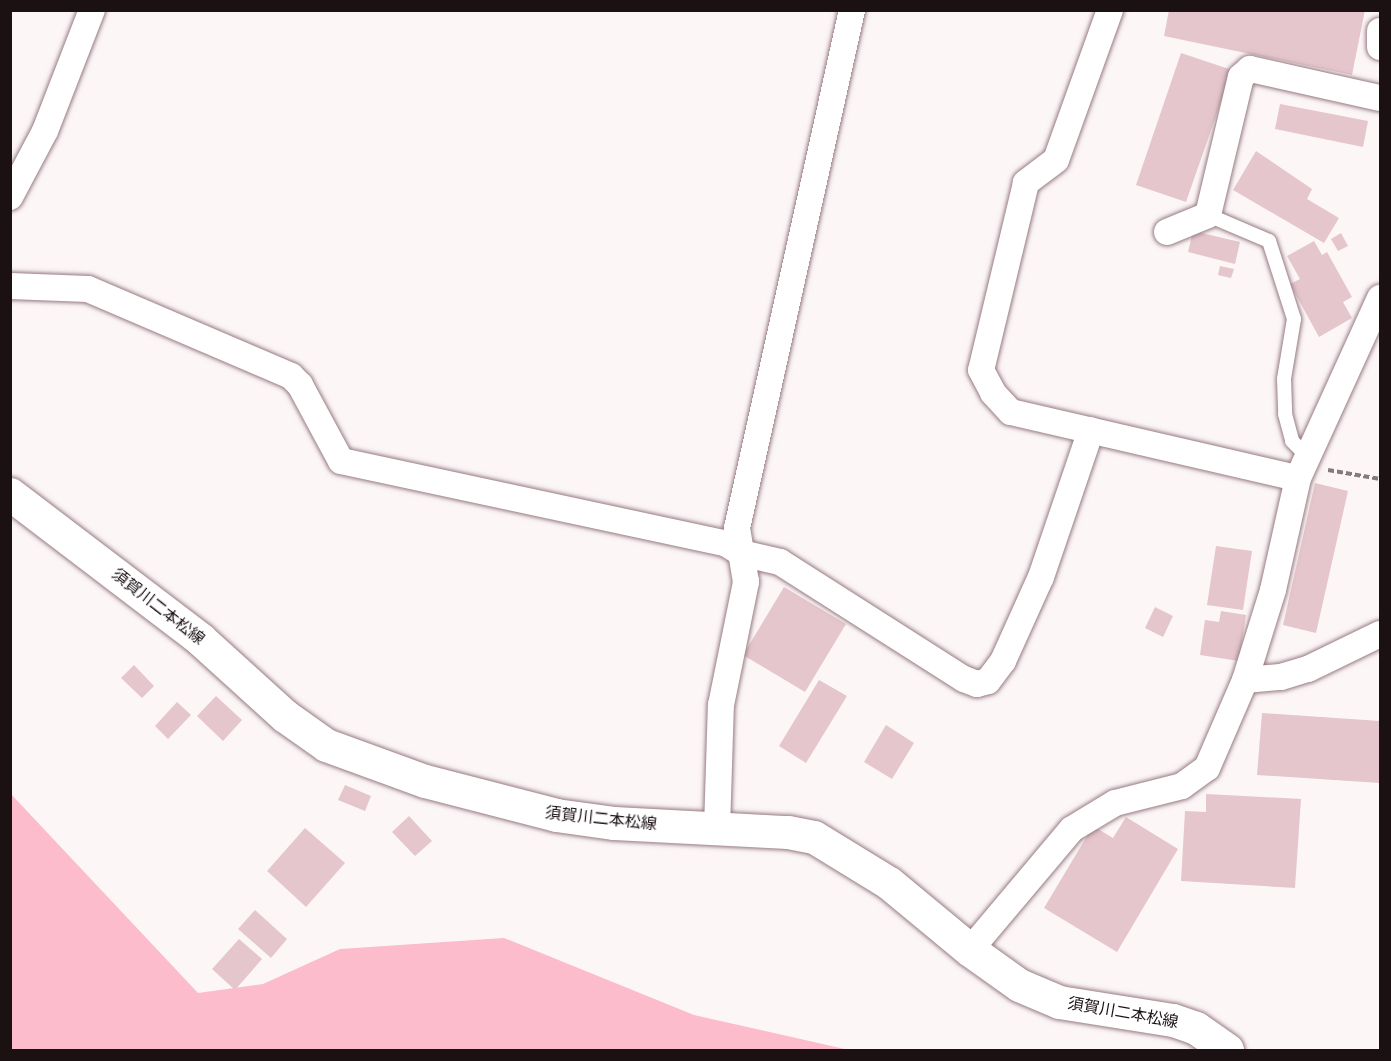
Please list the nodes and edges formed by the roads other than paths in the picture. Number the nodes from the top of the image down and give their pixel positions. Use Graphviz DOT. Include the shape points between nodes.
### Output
graph roads {
  1 [pos="92,10"];
  2 [pos="852,10"];
  3 [pos="1110,10"];
  4 [pos="1380,31"];
  5 [pos="1380,47"];
  6 [pos="1380,98"];
  7 [pos="10,197"];
  8 [pos="1208,215"];
  9 [pos="1167,232"];
  10 [pos="10,286"];
  11 [pos="1380,298"];
  12 [pos="1091,430"];
  13 [pos="1304,467"];
  14 [pos="10,494"];
  15 [pos="741,553"];
  16 [pos="1380,634"];
  17 [pos="1245,680"];
  18 [pos="717,829"];
  19 [pos="970,950"];
  20 [pos="1227,1050"];
  1 -- 7 [label="street" via="45,131"];
  2 -- 15 [label="street" via="748,470 737,528"];
  3 -- 12 [label="street" via="1056,160 1026,183 981,370 993,393 1011,412"];
  4 -- 5 [label="street"];
  6 -- 8 [label="street" via="1250,69 1241,78"];
  8 -- 9 [label="street"];
  8 -- 13 [label="lane" via="1269,241 1294,319 1284,379 1286,414 1292,441"];
  10 -- 15 [label="street" via="88,289 291,376 300,385 341,461 725,543"];
  11 -- 13 [label="street"];
  12 -- 13 [label="street"];
  12 -- 15 [label="street" via="1041,577 1003,661 988,681 977,684 964,680 780,562"];
  13 -- 17 [label="street"];
  14 -- 18 [label="main road, 須賀川二本松線" via="200,639 285,716 326,745 425,781 547,813 614,823"];
  15 -- 18 [label="street" via="746,582 721,705"];
  16 -- 17 [label="street" via="1308,669 1281,677"];
  17 -- 19 [label="street" via="1207,768 1182,786 1115,803 1072,829"];
  18 -- 19 [label="main road, 須賀川二本松線" via="788,832 831,845 889,883"];
  19 -- 20 [label="main road, 須賀川二本松線" via="1019,985 1059,1002 1173,1020 1196,1028"];
}
